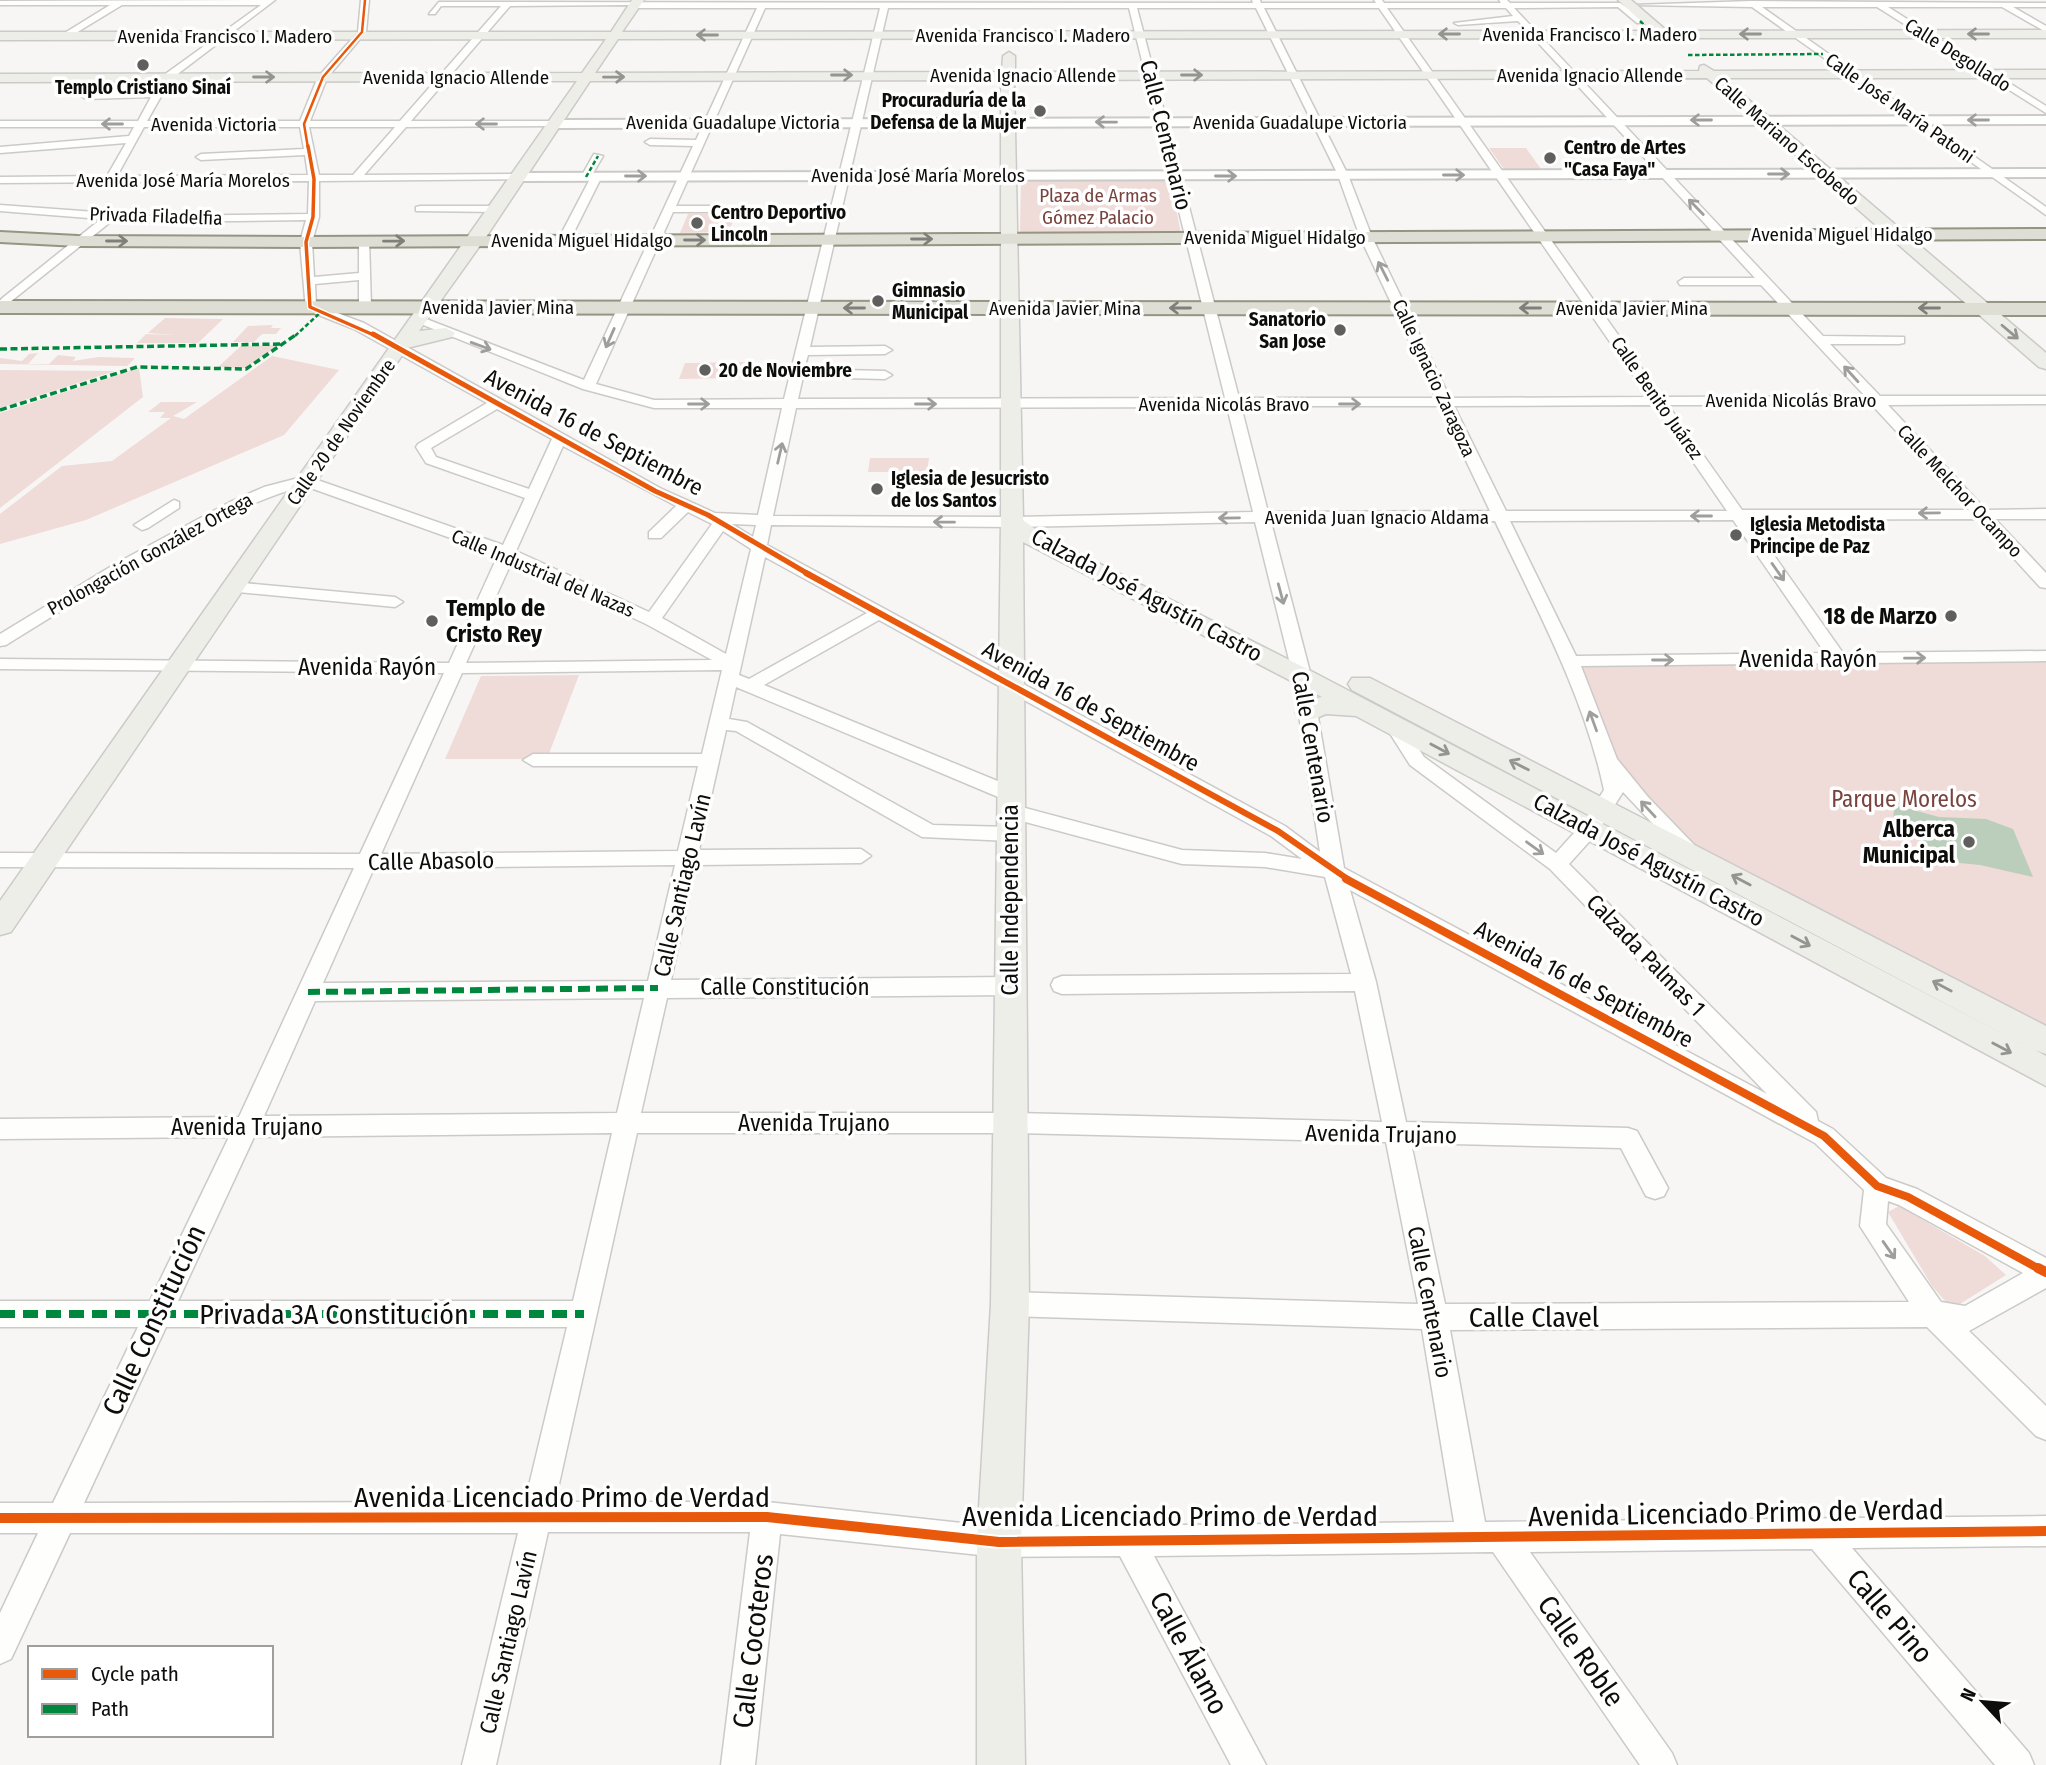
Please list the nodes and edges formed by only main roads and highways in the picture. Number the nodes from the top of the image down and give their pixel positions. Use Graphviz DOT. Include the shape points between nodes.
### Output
graph roads {
  1 [pos="636,3"];
  2 [pos="1627,3"];
  3 [pos="2046,31"];
  4 [pos="1666,34"];
  5 [pos="615,35"];
  6 [pos="1009,35"];
  7 [pos="0,36"];
  8 [pos="1709,74"];
  9 [pos="2046,75"];
  10 [pos="1008,76"];
  11 [pos="587,77"];
  12 [pos="0,78"];
  13 [pos="1896,234"];
  14 [pos="2046,234"];
  15 [pos="0,237"];
  16 [pos="1008,239"];
  17 [pos="476,240"];
  18 [pos="0,307"];
  19 [pos="1011,308"];
  20 [pos="1982,308"];
  21 [pos="2046,309"];
  22 [pos="422,314"];
  23 [pos="446,333"];
  24 [pos="400,346"];
  25 [pos="2046,363"];
  26 [pos="1013,522"];
  27 [pos="1299,664"];
  28 [pos="1366,710"];
  29 [pos="1309,713"];
  30 [pos="1596,817"];
  31 [pos="0,924"];
  32 [pos="2046,1041"];
  33 [pos="2046,1072"];
  34 [pos="1002,1765"];
  1 -- 5 [label="main road, Calle 20 de Noviembre"];
  2 -- 4 [label="main road, Calle Mariano Escobedo"];
  3 -- 4 [label="main road, Avenida Francisco I. Madero, one-way"];
  4 -- 6 [label="main road, Avenida Francisco I. Madero, one-way"];
  4 -- 8 [label="main road, Calle Mariano Escobedo"];
  6 -- 5 [label="main road, Avenida Francisco I. Madero, one-way"];
  5 -- 7 [label="main road, Avenida Francisco I. Madero"];
  5 -- 11 [label="main road, Calle 20 de Noviembre"];
  6 -- 10 [label="main road, Calle Independencia"];
  8 -- 9 [label="main road, Avenida Ignacio Allende"];
  10 -- 8 [label="main road, Avenida Ignacio Allende, one-way"];
  8 -- 13 [label="main road, Calle Mariano Escobedo"];
  11 -- 10 [label="main road, Avenida Ignacio Allende, one-way"];
  10 -- 16 [label="main road, Calle Independencia"];
  12 -- 11 [label="main road, Avenida Ignacio Allende, one-way"];
  11 -- 17 [label="main road, Calle 20 de Noviembre"];
  13 -- 14 [label="main road, Avenida Miguel Hidalgo"];
  13 -- 16 [label="main road, Avenida Miguel Hidalgo"];
  13 -- 20 [label="main road, Calle Mariano Escobedo"];
  15 -- 17 [label="main road, Avenida Miguel Hidalgo, one-way" via="226,242"];
  17 -- 16 [label="main road, Avenida Miguel Hidalgo, one-way"];
  16 -- 19 [label="main road, Calle Independencia"];
  17 -- 22 [label="main road, Calle 20 de Noviembre"];
  18 -- 22 [label="main road, Avenida Javier Mina" via="365,307"];
  20 -- 19 [label="main road, Avenida Javier Mina, one-way"];
  19 -- 22 [label="main road, Avenida Javier Mina, one-way" via="623,307"];
  19 -- 26 [label="main road, Calle Independencia"];
  20 -- 21 [label="main road, Avenida Javier Mina"];
  20 -- 25 [label="main road, Calle Mariano Escobedo, one-way"];
  22 -- 24 [label="main road, Calle 20 de Noviembre"];
  23 -- 24 [label="main road" via="422,336"];
  24 -- 31 [label="main road, Calle 20 de Noviembre"];
  26 -- 27 [label="main road, Calzada José Agustín Castro" via="1035,540"];
  26 -- 34 [label="main road, Calle Independencia" via="1010,1304 999,1542"];
  27 -- 28 [label="main road, Calzada José Agustín Castro"];
  30 -- 27 [label="main road, Calzada José Agustín Castro, one-way"];
  28 -- 29 [label="main road" via="1327,705"];
  28 -- 30 [label="main road, Calzada José Agustín Castro, one-way"];
  32 -- 30 [label="main road, Calzada José Agustín Castro, one-way" via="1695,856"];
  30 -- 33 [label="main road, Calzada José Agustín Castro, one-way"];
}
